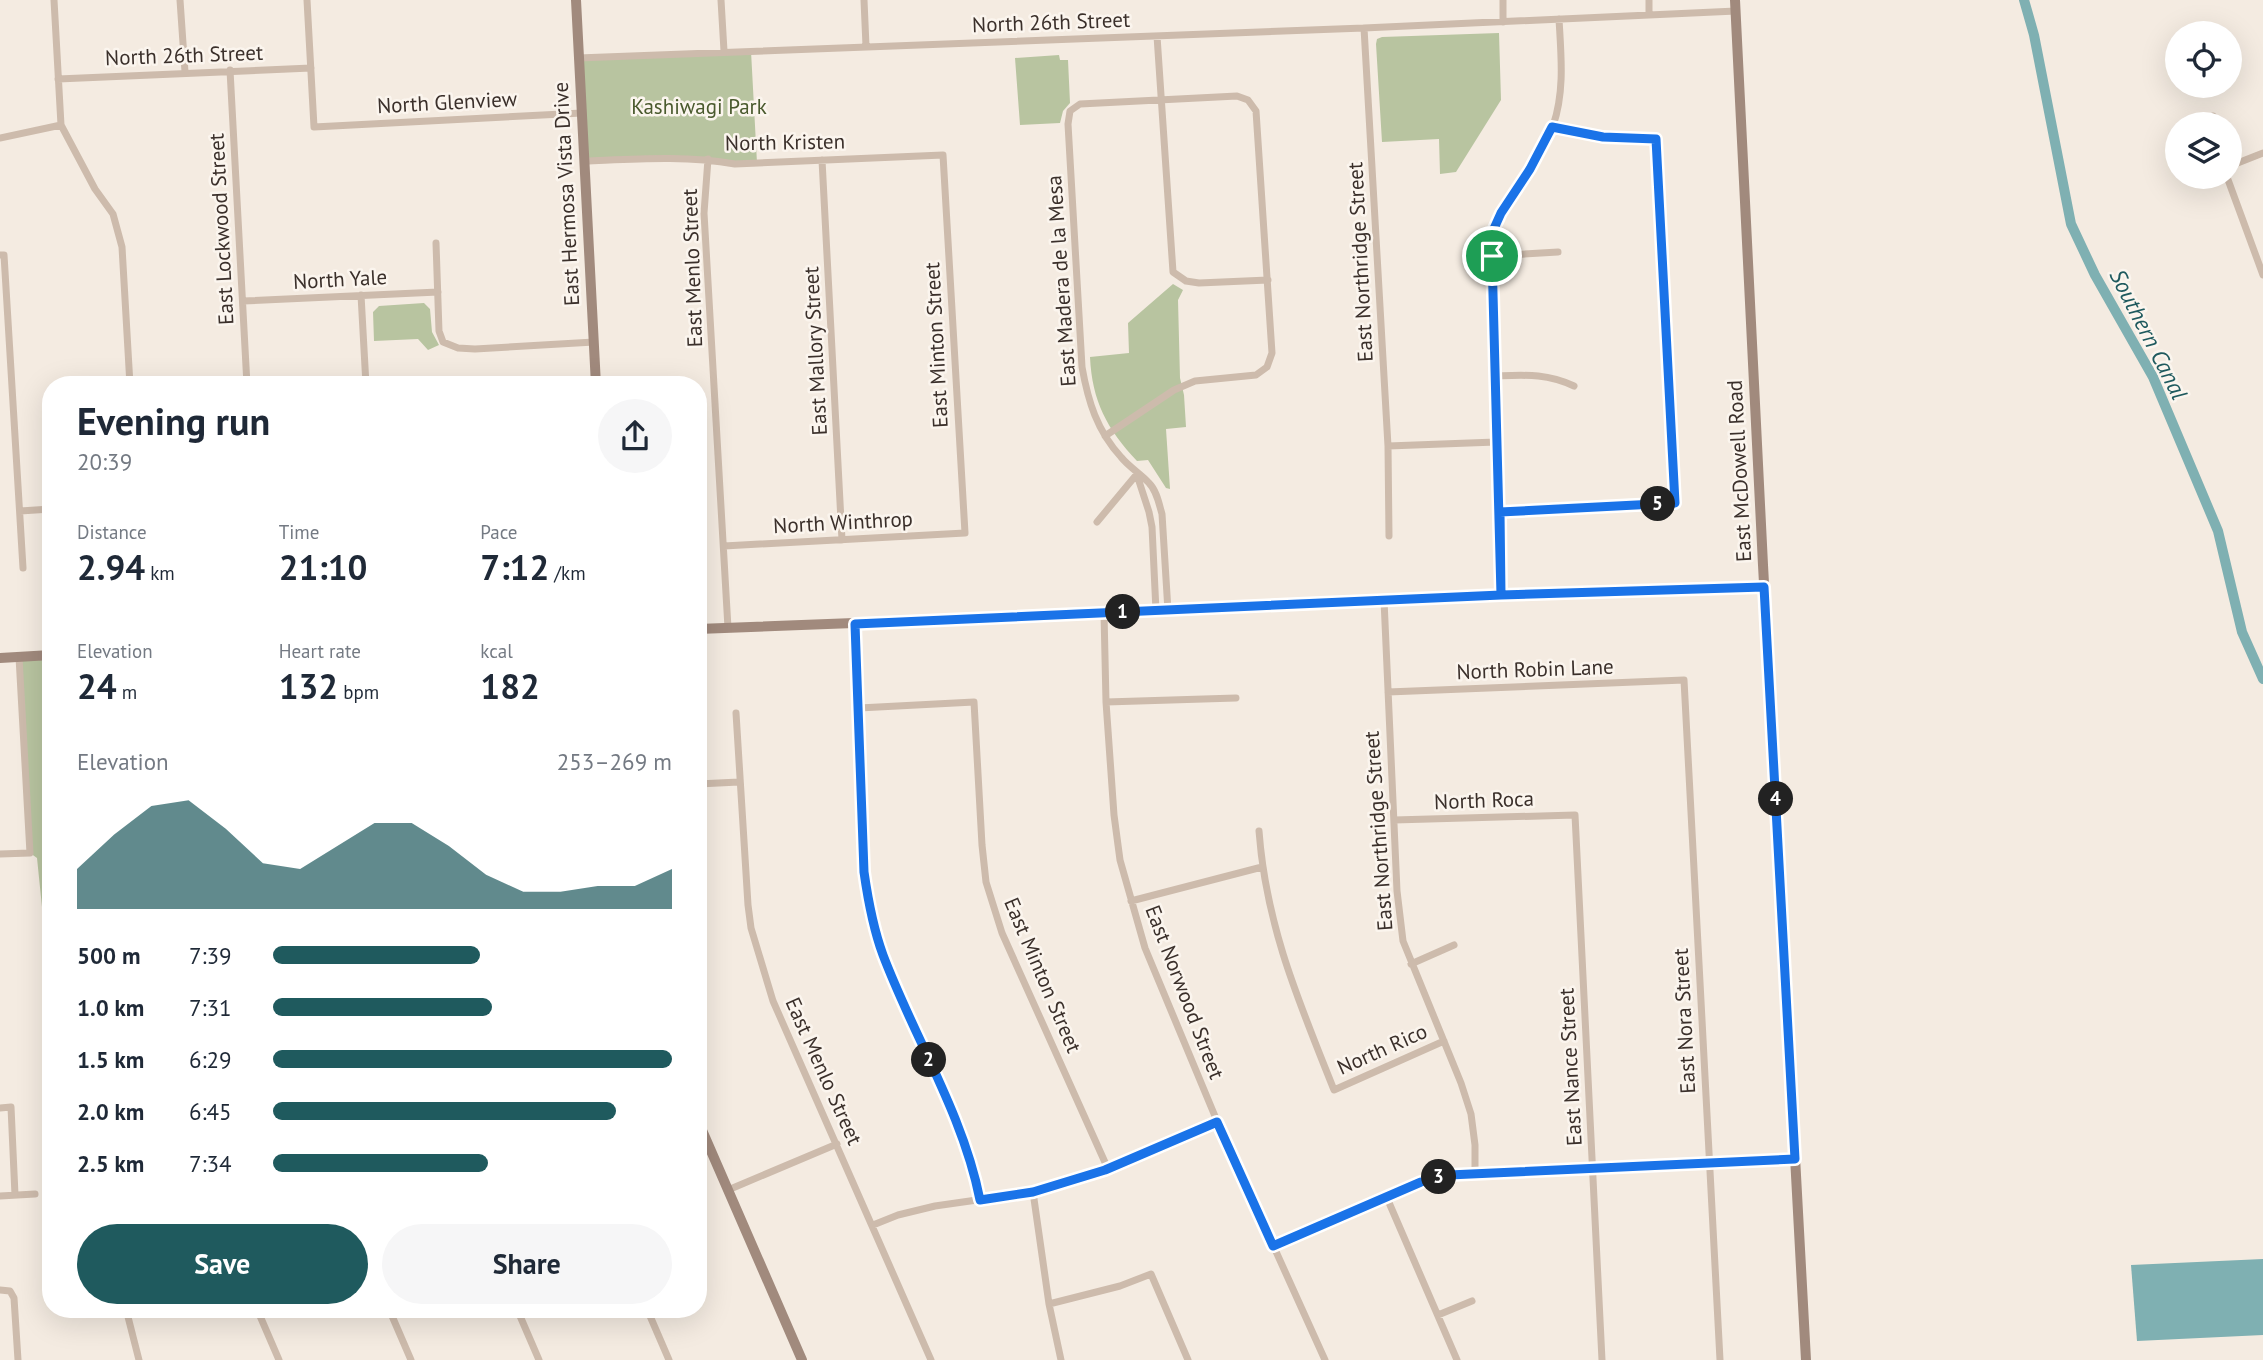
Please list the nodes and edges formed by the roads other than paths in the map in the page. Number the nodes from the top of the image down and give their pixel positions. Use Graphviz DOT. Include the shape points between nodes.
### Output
graph roads {
  1 [pos="54,0"];
  2 [pos="180,0"];
  3 [pos="307,0"];
  4 [pos="576,0"];
  5 [pos="721,0"];
  6 [pos="864,0"];
  7 [pos="1503,0"];
  8 [pos="1649,0"];
  9 [pos="1736,5"];
  10 [pos="1649,15"];
  11 [pos="1559,19"];
  12 [pos="1503,22"];
  13 [pos="1364,28"];
  14 [pos="1157,36"];
  15 [pos="866,46"];
  16 [pos="724,51"];
  17 [pos="578,58"];
  18 [pos="311,68"];
  19 [pos="230,70"];
  20 [pos="185,72"];
  21 [pos="58,79"];
  22 [pos="1161,101"];
  23 [pos="582,113"];
  24 [pos="61,125"];
  25 [pos="1552,127"];
  26 [pos="0,138"];
  27 [pos="2263,153"];
  28 [pos="943,155"];
  29 [pos="708,159"];
  30 [pos="822,160"];
  31 [pos="585,161"];
  32 [pos="2242,161"];
  33 [pos="2231,189"];
  34 [pos="436,243"];
  35 [pos="1558,251"];
  36 [pos="2,255"];
  37 [pos="1492,256"];
  38 [pos="2263,275"];
  39 [pos="1268,280"];
  40 [pos="438,292"];
  41 [pos="361,295"];
  42 [pos="243,302"];
  43 [pos="594,342"];
  44 [pos="129,376"];
  45 [pos="247,376"];
  46 [pos="366,376"];
  47 [pos="596,376"];
  48 [pos="1495,376"];
  49 [pos="1574,386"];
  50 [pos="1105,436"];
  51 [pos="1496,442"];
  52 [pos="1388,446"];
  53 [pos="1137,474"];
  54 [pos="42,510"];
  55 [pos="20,512"];
  56 [pos="1500,512"];
  57 [pos="1097,522"];
  58 [pos="965,533"];
  59 [pos="1389,536"];
  60 [pos="842,540"];
  61 [pos="724,546"];
  62 [pos="23,568"];
  63 [pos="1764,587"];
  64 [pos="1501,595"];
  65 [pos="1384,600"];
  66 [pos="1162,611"];
  67 [pos="1104,613"];
  68 [pos="855,624"];
  69 [pos="728,628"];
  70 [pos="707,629"];
  71 [pos="42,656"];
  72 [pos="19,657"];
  73 [pos="0,658"];
  74 [pos="1684,680"];
  75 [pos="1388,692"];
  76 [pos="1236,698"];
  77 [pos="1106,702"];
  78 [pos="859,708"];
  79 [pos="736,713"];
  80 [pos="740,782"];
  81 [pos="707,784"];
  82 [pos="1575,814"];
  83 [pos="1394,820"];
  84 [pos="1259,831"];
  85 [pos="0,854"];
  86 [pos="1262,867"];
  87 [pos="1131,901"];
  88 [pos="1454,945"];
  89 [pos="1412,964"];
  90 [pos="1444,1041"];
  91 [pos="0,1108"];
  92 [pos="1217,1122"];
  93 [pos="707,1142"];
  94 [pos="837,1144"];
  95 [pos="1795,1159"];
  96 [pos="1708,1163"];
  97 [pos="1593,1168"];
  98 [pos="1108,1169"];
  99 [pos="1475,1172"];
  100 [pos="728,1191"];
  101 [pos="1033,1192"];
  102 [pos="35,1194"];
  103 [pos="15,1195"];
  104 [pos="0,1196"];
  105 [pos="1387,1198"];
  106 [pos="980,1200"];
  107 [pos="873,1225"];
  108 [pos="1273,1246"];
  109 [pos="0,1290"];
  110 [pos="1472,1301"];
  111 [pos="1049,1304"];
  112 [pos="1437,1315"];
  113 [pos="128,1318"];
  114 [pos="261,1318"];
  115 [pos="393,1318"];
  116 [pos="521,1318"];
  117 [pos="651,1318"];
  118 [pos="18,1360"];
  119 [pos="139,1360"];
  120 [pos="279,1360"];
  121 [pos="411,1360"];
  122 [pos="540,1360"];
  123 [pos="669,1360"];
  124 [pos="802,1360"];
  125 [pos="931,1360"];
  126 [pos="1060,1360"];
  127 [pos="1188,1360"];
  128 [pos="1325,1360"];
  129 [pos="1457,1360"];
  130 [pos="1602,1360"];
  131 [pos="1720,1360"];
  132 [pos="1806,1360"];
  1 -- 21 [label="street"];
  2 -- 20 [label="street"];
  3 -- 18 [label="street"];
  4 -- 17 [label="main road, East Hermosa Vista Drive"];
  5 -- 16 [label="street"];
  6 -- 15 [label="street"];
  7 -- 12 [label="street"];
  8 -- 10 [label="street"];
  9 -- 10 [label="street, North 26th Street"];
  9 -- 63 [label="main road, East McDowell Road"];
  10 -- 11 [label="street, North 26th Street"];
  11 -- 12 [label="street, North 26th Street"];
  11 -- 25 [label="street" via="1562,69"];
  12 -- 13 [label="street, North 26th Street"];
  13 -- 14 [label="street, North 26th Street"];
  13 -- 52 [label="street, East Northridge Street"];
  14 -- 15 [label="street, North 26th Street"];
  14 -- 22 [label="street"];
  15 -- 16 [label="street, North 26th Street"];
  16 -- 17 [label="street, North 26th Street"];
  17 -- 23 [label="main road, East Hermosa Vista Drive"];
  18 -- 19 [label="street, North 26th Street"];
  18 -- 23 [label="street, North Glenview" via="314,127"];
  19 -- 20 [label="street, North 26th Street"];
  19 -- 42 [label="street, East Lockwood Street"];
  20 -- 21 [label="street, North 26th Street"];
  21 -- 24 [label="street"];
  22 -- 39 [label="street" via="1173,272 1199,283"];
  22 -- 39 [label="street" via="1237,96 1248,100 1256,111"];
  22 -- 50 [label="street, East Madera de la Mesa" via="1080,104 1070,111 1083,367 1093,415"];
  23 -- 31 [label="main road, East Hermosa Vista Drive"];
  24 -- 26 [label="street"];
  24 -- 44 [label="street" via="113,214 122,247"];
  25 -- 37 [label="street" via="1501,213 1492,233"];
  25 -- 56 [label="street" via="1603,137 1656,139 1675,503"];
  27 -- 32 [label="street"];
  28 -- 30 [label="street, North Kristen"];
  28 -- 58 [label="street, East Minton Street"];
  29 -- 30 [label="street, North Kristen" via="735,164"];
  29 -- 31 [label="street, North Kristen"];
  29 -- 61 [label="street, East Menlo Street" via="704,213"];
  30 -- 60 [label="street, East Mallory Street"];
  31 -- 43 [label="main road, East Hermosa Vista Drive"];
  33 -- 38 [label="street"];
  34 -- 40 [label="street"];
  35 -- 37 [label="street"];
  36 -- 55 [label="street"];
  37 -- 48 [label="street"];
  39 -- 50 [label="street" via="1272,353 1266,367 1256,375 1195,381"];
  40 -- 41 [label="street, North Yale"];
  40 -- 43 [label="street" via="439,331 443,342 458,348"];
  41 -- 42 [label="street, North Yale"];
  41 -- 46 [label="street"];
  42 -- 45 [label="street, East Lockwood Street"];
  43 -- 47 [label="main road, East Hermosa Vista Drive"];
  48 -- 49 [label="street" via="1533,375"];
  48 -- 51 [label="street"];
  50 -- 53 [label="street, East Madera de la Mesa"];
  51 -- 52 [label="street"];
  51 -- 56 [label="street"];
  52 -- 59 [label="street, East Northridge Street"];
  53 -- 57 [label="street"];
  53 -- 66 [label="street, East Madera de la Mesa" via="1152,527"];
  53 -- 66 [label="street, East Madera de la Mesa" via="1150,484 1162,513"];
  54 -- 55 [label="street"];
  55 -- 62 [label="street"];
  56 -- 64 [label="street"];
  58 -- 60 [label="street, North Winthrop"];
  60 -- 61 [label="street, North Winthrop"];
  61 -- 69 [label="street, East Menlo Street"];
  63 -- 64 [label="main road"];
  63 -- 95 [label="main road, East McDowell Road"];
  64 -- 65 [label="main road"];
  65 -- 66 [label="main road"];
  65 -- 75 [label="street, East Northridge Street"];
  66 -- 67 [label="main road"];
  67 -- 68 [label="main road"];
  67 -- 77 [label="street, East Norwood Street"];
  68 -- 69 [label="main road"];
  68 -- 78 [label="street"];
  69 -- 70 [label="main road"];
  71 -- 72 [label="main road"];
  72 -- 73 [label="main road"];
  72 -- 85 [label="street" via="30,853"];
  74 -- 75 [label="street, North Robin Lane"];
  74 -- 96 [label="street, East Nora Street"];
  75 -- 83 [label="street, East Northridge Street"];
  76 -- 77 [label="street"];
  77 -- 87 [label="street, East Norwood Street" via="1114,815"];
  78 -- 98 [label="street, East Minton Street" via="974,702 986,882 1002,933"];
  78 -- 106 [label="street" via="869,908 883,954 968,1152"];
  79 -- 80 [label="street, East Menlo Street"];
  80 -- 81 [label="street"];
  80 -- 94 [label="street, East Menlo Street" via="748,905 757,952 773,1001"];
  82 -- 83 [label="street, North Roca"];
  82 -- 97 [label="street, East Nance Street"];
  83 -- 89 [label="street, East Northridge Street" via="1399,915"];
  84 -- 86 [label="street"];
  86 -- 87 [label="street"];
  86 -- 90 [label="street, North Rico" via="1274,929 1334,1090"];
  87 -- 92 [label="street, East Norwood Street" via="1145,948"];
  88 -- 89 [label="street"];
  89 -- 90 [label="street, East Northridge Street"];
  90 -- 99 [label="street, East Northridge Street" via="1471,1114"];
  91 -- 103 [label="street" via="11,1107"];
  92 -- 98 [label="street"];
  92 -- 108 [label="street, East Norwood Street"];
  93 -- 100 [label="main road"];
  94 -- 100 [label="street"];
  94 -- 107 [label="street, East Menlo Street"];
  95 -- 96 [label="street"];
  95 -- 132 [label="main road, East McDowell Road"];
  96 -- 97 [label="street"];
  96 -- 131 [label="street, East Nora Street"];
  97 -- 99 [label="street"];
  97 -- 130 [label="street, East Nance Street"];
  98 -- 101 [label="street"];
  99 -- 105 [label="street" via="1421,1182"];
  100 -- 124 [label="main road"];
  101 -- 106 [label="street"];
  101 -- 111 [label="street"];
  102 -- 103 [label="street"];
  103 -- 104 [label="street"];
  105 -- 108 [label="street"];
  105 -- 112 [label="street"];
  106 -- 107 [label="street" via="935,1206"];
  107 -- 125 [label="street, East Menlo Street"];
  108 -- 128 [label="street, East Norwood Street"];
  109 -- 118 [label="street" via="10,1291 14,1298"];
  110 -- 112 [label="street"];
  111 -- 126 [label="street"];
  111 -- 127 [label="street" via="1151,1274"];
  112 -- 129 [label="street"];
  113 -- 119 [label="street"];
  114 -- 120 [label="street"];
  115 -- 121 [label="street"];
  116 -- 122 [label="street"];
  117 -- 123 [label="street"];
}
